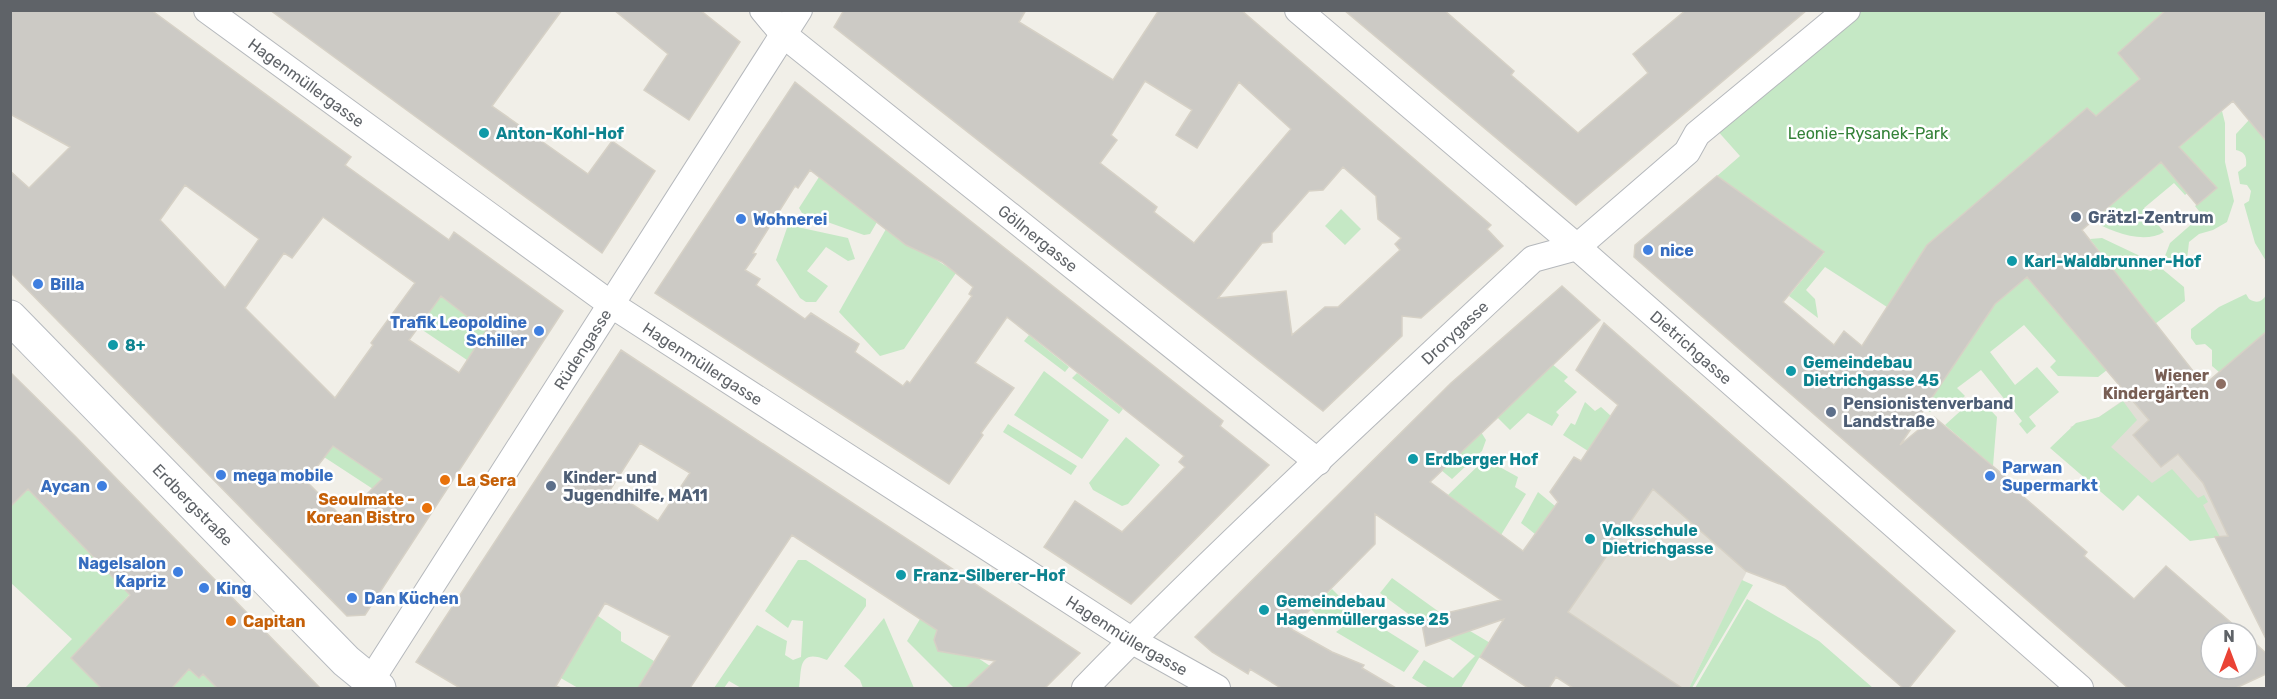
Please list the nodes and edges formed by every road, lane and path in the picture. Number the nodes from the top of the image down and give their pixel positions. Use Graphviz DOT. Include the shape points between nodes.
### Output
graph roads {
  1 [pos="207,10"];
  2 [pos="763,10"];
  3 [pos="799,10"];
  4 [pos="1298,10"];
  5 [pos="1847,10"];
  6 [pos="784,35"];
  7 [pos="1577,247"];
  8 [pos="612,305"];
  9 [pos="10,317"];
  10 [pos="1318,462"];
  11 [pos="1131,640"];
  12 [pos="372,687"];
  13 [pos="1085,688"];
  14 [pos="1217,688"];
  15 [pos="2080,688"];
  1 -- 8 [label="street, Hagenmüllergasse"];
  2 -- 6 [label="street, Göllnergasse"];
  3 -- 6 [label="street, Rüdengasse"];
  4 -- 7 [label="street, Dietrichgasse"];
  5 -- 7 [label="street, Drorygasse" via="1697,134 1687,152"];
  6 -- 8 [label="street, Rüdengasse"];
  6 -- 10 [label="street, Göllnergasse"];
  7 -- 10 [label="street, Drorygasse" via="1533,259"];
  7 -- 15 [label="street, Dietrichgasse"];
  8 -- 11 [label="street, Hagenmüllergasse"];
  8 -- 12 [label="street, Rüdengasse"];
  9 -- 12 [label="street, Erdbergstraße"];
  10 -- 11 [label="street, Drorygasse"];
  11 -- 13 [label="street, Drorygasse"];
  11 -- 14 [label="street, Hagenmüllergasse"];
}
